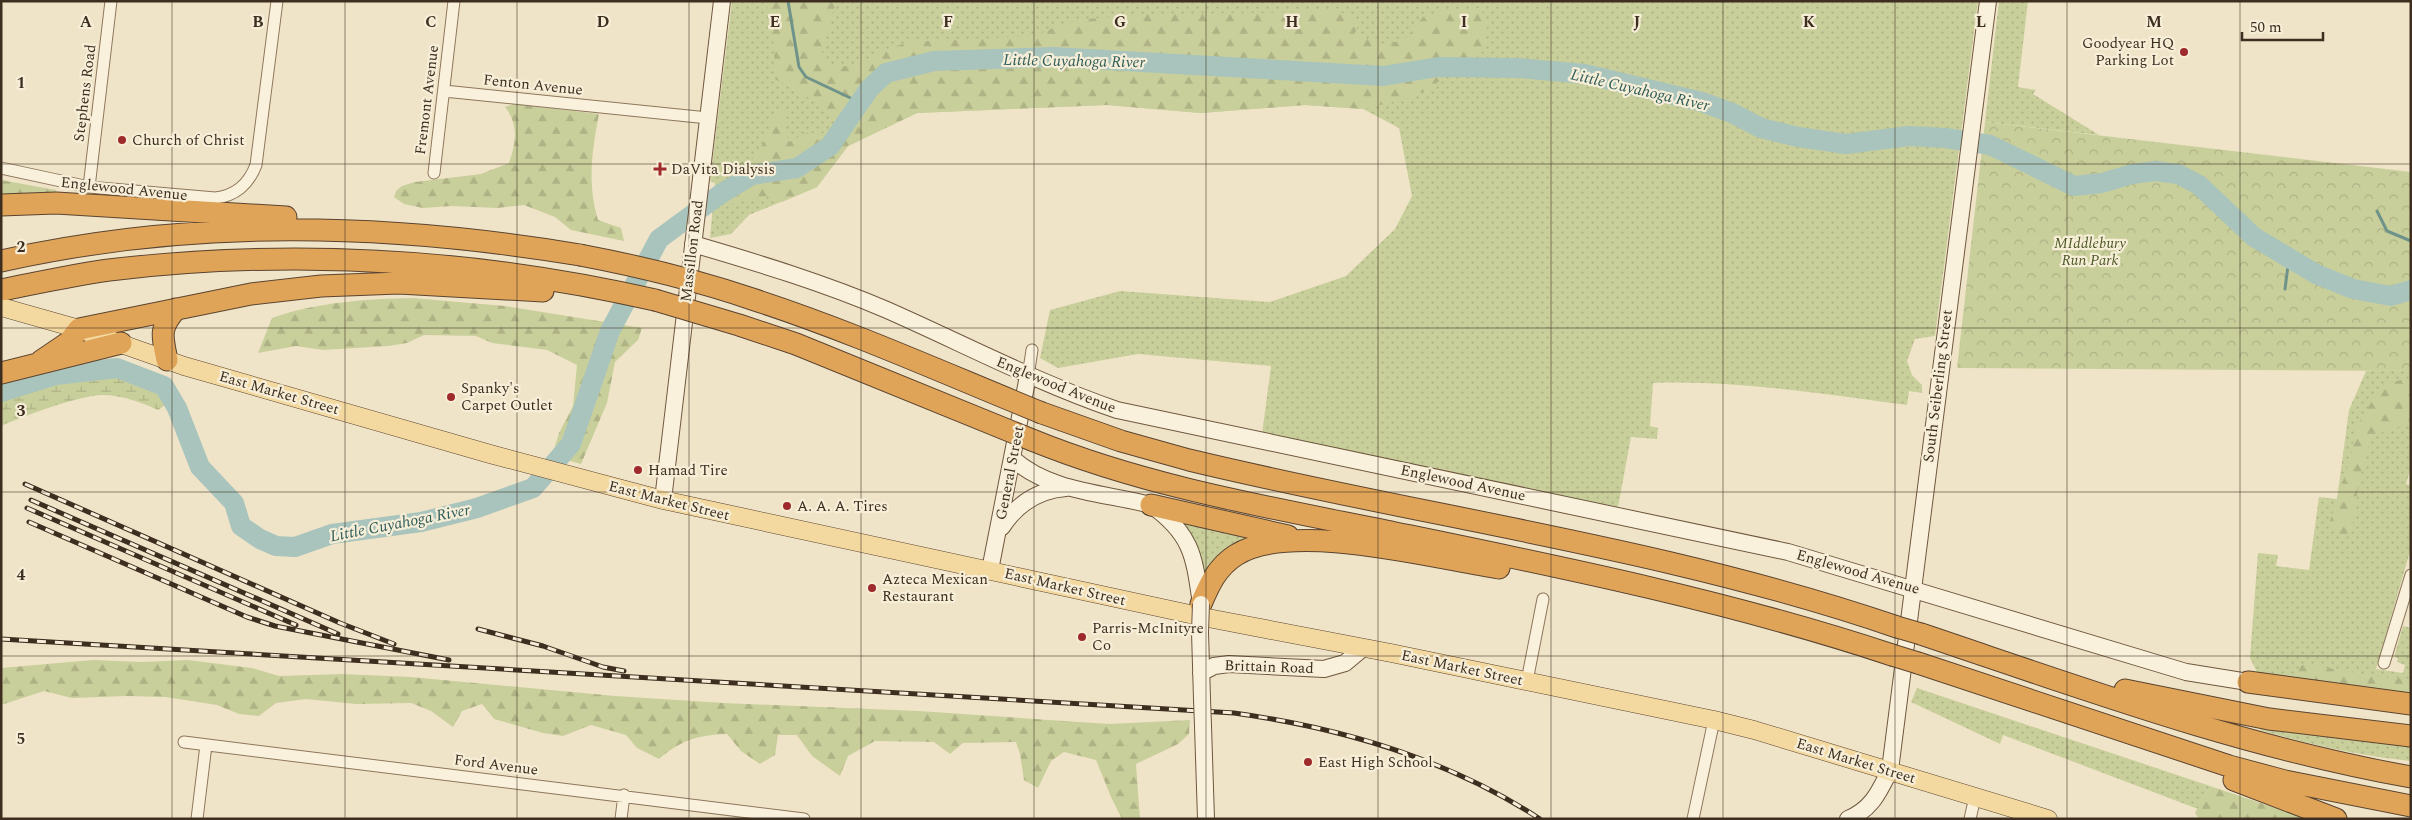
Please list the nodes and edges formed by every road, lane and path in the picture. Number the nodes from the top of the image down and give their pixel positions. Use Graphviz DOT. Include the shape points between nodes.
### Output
graph roads {
  1 [pos="111,1"];
  2 [pos="277,1"];
  3 [pos="454,1"];
  4 [pos="722,1"];
  5 [pos="1988,1"];
  6 [pos="444,91"];
  7 [pos="708,118"];
  8 [pos="1,168"];
  9 [pos="434,174"];
  10 [pos="89,187"];
  11 [pos="1,205"];
  12 [pos="360,230"];
  13 [pos="693,244"];
  14 [pos="1,261"];
  15 [pos="574,289"];
  16 [pos="1,290"];
  17 [pos="1,307"];
  18 [pos="176,309"];
  19 [pos="79,329"];
  20 [pos="121,343"];
  21 [pos="1032,350"];
  22 [pos="167,360"];
  23 [pos="41,362"];
  24 [pos="1,372"];
  25 [pos="1028,376"];
  26 [pos="1013,459"];
  27 [pos="1071,488"];
  28 [pos="663,500"];
  29 [pos="1151,505"];
  30 [pos="998,533"];
  31 [pos="1308,540"];
  32 [pos="990,570"];
  33 [pos="2411,575"];
  34 [pos="1913,588"];
  35 [pos="1675,593"];
  36 [pos="1543,599"];
  37 [pos="1201,604"];
  38 [pos="1363,648"];
  39 [pos="2384,663"];
  40 [pos="2034,672"];
  41 [pos="1201,673"];
  42 [pos="1528,681"];
  43 [pos="2248,682"];
  44 [pos="2411,704"];
  45 [pos="1714,720"];
  46 [pos="2095,723"];
  47 [pos="2411,736"];
  48 [pos="184,742"];
  49 [pos="206,745"];
  50 [pos="1890,770"];
  51 [pos="2411,777"];
  52 [pos="624,796"];
  53 [pos="1975,797"];
  54 [pos="2411,806"];
  55 [pos="197,819"];
  56 [pos="621,819"];
  57 [pos="804,819"];
  58 [pos="1206,819"];
  59 [pos="1692,819"];
  60 [pos="1848,819"];
  61 [pos="1970,819"];
  62 [pos="2048,819"];
  63 [pos="2336,819"];
  1 -- 10 [label="street, Stephens Road"];
  2 -- 10 [label="street, Englewood Avenue" via="260,146 253,172 244,184 231,194 215,198"];
  3 -- 6 [label="street, Fremont Avenue"];
  4 -- 7 [label="main road, Massillon Road"];
  5 -- 34 [label="main road, South Seiberling Street"];
  6 -- 7 [label="street, Fenton Avenue"];
  6 -- 9 [label="street, Fremont Avenue"];
  7 -- 13 [label="main road, Massillon Road"];
  8 -- 10 [label="street, Englewood Avenue"];
  11 -- 12 [label="highway" via="56,203 250,214"];
  12 -- 14 [label="highway" via="207,232 90,245"];
  12 -- 40 [label="highway, bridge" via="468,238 580,255 670,275 752,298 1121,441 1189,460 1630,552 1814,600"];
  13 -- 25 [label="main road, Englewood Avenue" via="792,273 886,310"];
  13 -- 28 [label="main road, Massillon Road"];
  15 -- 16 [label="highway" via="445,264 350,258 262,258 107,271"];
  15 -- 18 [label="highway" via="361,283 283,289"];
  15 -- 35 [label="highway, bridge" via="655,300 739,325 796,344 1096,463 1215,496"];
  17 -- 19 [label="main road, East Market Street"];
  18 -- 19 [label="highway"];
  18 -- 22 [label="highway" via="163,328"];
  19 -- 20 [label="main road, East Market Street"];
  19 -- 23 [label="highway" via="69,342"];
  20 -- 22 [label="main road, East Market Street"];
  20 -- 23 [label="highway"];
  21 -- 25 [label="street"];
  22 -- 28 [label="main road, East Market Street"];
  23 -- 24 [label="highway"];
  25 -- 26 [label="main road, General Street"];
  25 -- 34 [label="main road, Englewood Avenue" via="1117,410 1788,552"];
  26 -- 27 [label="main road" via="1040,478"];
  26 -- 30 [label="main road, General Street"];
  27 -- 29 [label="main road"];
  27 -- 30 [label="main road" via="1031,498 1012,511"];
  28 -- 32 [label="main road, East Market Street"];
  29 -- 31 [label="highway"];
  29 -- 37 [label="main road" via="1177,527 1188,543 1194,556"];
  30 -- 32 [label="main road, General Street"];
  31 -- 35 [label="highway" via="1342,542"];
  31 -- 37 [label="highway" via="1262,544 1236,555 1217,572"];
  32 -- 38 [label="main road, East Market Street" via="1202,617"];
  33 -- 39 [label="street"];
  34 -- 43 [label="main road, Englewood Avenue" via="2186,672"];
  34 -- 50 [label="main road, South Seiberling Street"];
  35 -- 46 [label="highway, bridge" via="1790,623"];
  36 -- 42 [label="street"];
  37 -- 41 [label="main road, bridge"];
  38 -- 41 [label="main road, Brittain Road" via="1345,663 1324,670 1228,664 1214,666"];
  38 -- 42 [label="main road, East Market Street"];
  40 -- 47 [label="highway" via="2269,719"];
  40 -- 51 [label="highway" via="2227,735 2317,759"];
  41 -- 58 [label="main road, bridge"];
  42 -- 45 [label="main road, East Market Street"];
  43 -- 44 [label="highway"];
  45 -- 50 [label="main road, East Market Street"];
  45 -- 59 [label="street"];
  46 -- 54 [label="highway" via="2285,781"];
  46 -- 63 [label="highway"];
  48 -- 49 [label="street, Ford Avenue"];
  49 -- 52 [label="street, Ford Avenue"];
  49 -- 55 [label="street"];
  50 -- 53 [label="main road, East Market Street"];
  50 -- 60 [label="main road" via="1872,803"];
  52 -- 56 [label="street"];
  52 -- 57 [label="street, Ford Avenue"];
  53 -- 61 [label="street"];
  53 -- 62 [label="main road, East Market Street"];
}
